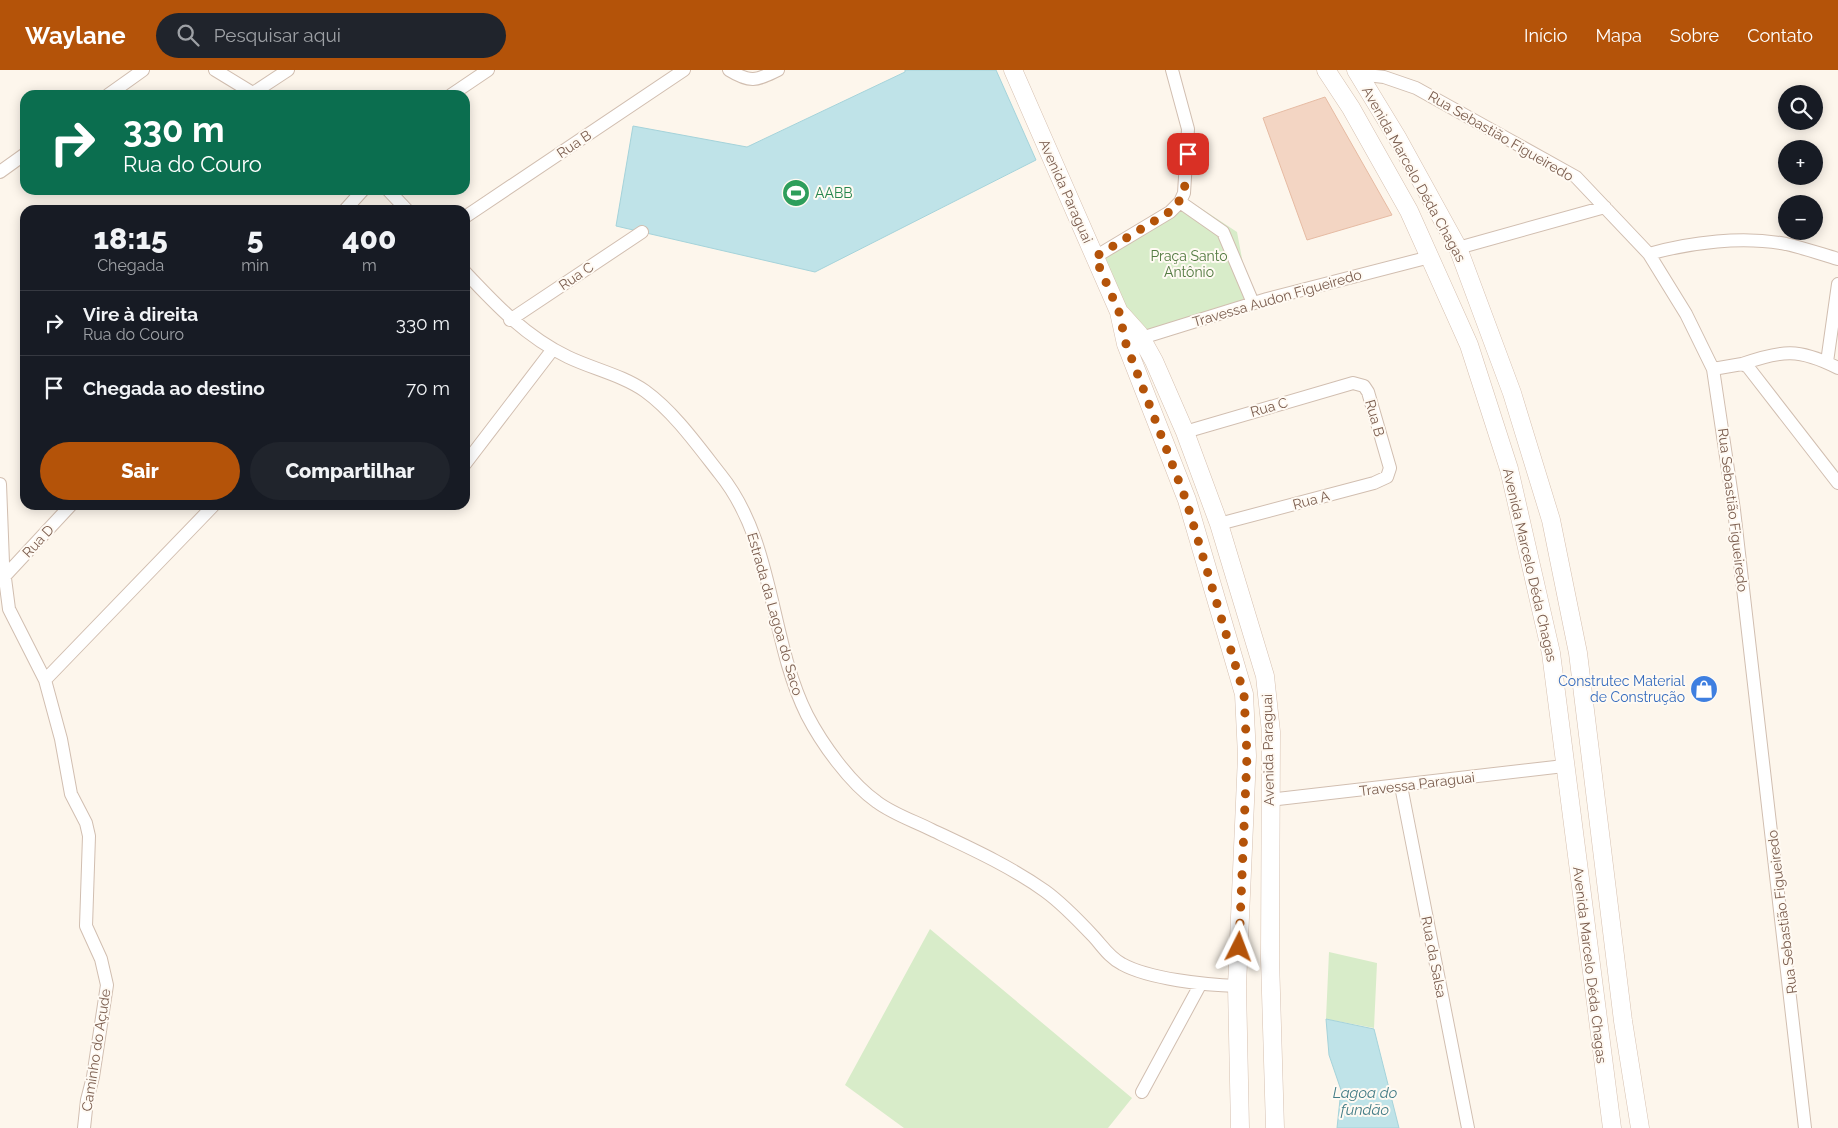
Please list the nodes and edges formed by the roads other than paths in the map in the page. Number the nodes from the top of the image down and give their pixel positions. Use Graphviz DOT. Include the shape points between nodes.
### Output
graph roads {
  1 [pos="143,70"];
  2 [pos="215,70"];
  3 [pos="288,70"];
  4 [pos="488,70"];
  5 [pos="684,70"];
  6 [pos="729,70"];
  7 [pos="778,70"];
  8 [pos="1013,70"];
  9 [pos="1172,70"];
  10 [pos="1326,70"];
  11 [pos="1357,72"];
  12 [pos="115,90"];
  13 [pos="248,90"];
  14 [pos="260,90"];
  15 [pos="458,90"];
  16 [pos="20,158"];
  17 [pos="0,172"];
  18 [pos="358,195"];
  19 [pos="393,195"];
  20 [pos="1180,202"];
  21 [pos="350,205"];
  22 [pos="402,205"];
  23 [pos="1605,207"];
  24 [pos="470,214"];
  25 [pos="642,232"];
  26 [pos="1458,248"];
  27 [pos="1649,254"];
  28 [pos="1095,257"];
  29 [pos="1430,257"];
  30 [pos="1838,260"];
  31 [pos="470,277"];
  32 [pos="1838,284"];
  33 [pos="1253,303"];
  34 [pos="1483,312"];
  35 [pos="510,320"];
  36 [pos="1458,321"];
  37 [pos="1492,336"];
  38 [pos="1133,341"];
  39 [pos="1469,345"];
  40 [pos="553,349"];
  41 [pos="1742,364"];
  42 [pos="1832,365"];
  43 [pos="1713,369"];
  44 [pos="1353,383"];
  45 [pos="1185,432"];
  46 [pos="470,457"];
  47 [pos="1388,463"];
  48 [pos="1838,483"];
  49 [pos="0,484"];
  50 [pos="66,510"];
  51 [pos="209,510"];
  52 [pos="1219,524"];
  53 [pos="4,577"];
  54 [pos="45,680"];
  55 [pos="1564,766"];
  56 [pos="1400,786"];
  57 [pos="1270,800"];
  58 [pos="1598,824"];
  59 [pos="1572,828"];
  60 [pos="1603,856"];
  61 [pos="1576,859"];
  62 [pos="1200,985"];
  63 [pos="1237,986"];
  64 [pos="1142,1092"];
  65 [pos="84,1128"];
  66 [pos="1240,1128"];
  67 [pos="1275,1128"];
  68 [pos="1468,1128"];
  69 [pos="1612,1128"];
  70 [pos="1640,1128"];
  71 [pos="1805,1128"];
  1 -- 12 [label="street"];
  2 -- 13 [label="street"];
  3 -- 14 [label="street"];
  4 -- 15 [label="street"];
  5 -- 24 [label="street, Rua B"];
  6 -- 7 [label="street" via="753,80"];
  8 -- 28 [label="main road, Avenida Paraguai"];
  9 -- 20 [label="street" via="1188,130"];
  10 -- 29 [label="main road, Avenida Marcelo Déda Chagas" via="1397,189"];
  11 -- 23 [label="street, Rua Sebastião Figueiredo" via="1397,81 1432,96 1567,171"];
  11 -- 26 [label="main road, Avenida Marcelo Déda Chagas"];
  16 -- 17 [label="street"];
  18 -- 21 [label="street"];
  19 -- 22 [label="street"];
  20 -- 28 [label="street" via="1170,212"];
  20 -- 33 [label="street" via="1223,232"];
  23 -- 26 [label="street"];
  23 -- 27 [label="street, Rua Sebastião Figueiredo"];
  25 -- 35 [label="street, Rua C"];
  26 -- 34 [label="main road, Avenida Marcelo Déda Chagas"];
  27 -- 30 [label="street" via="1702,244 1761,241 1787,244"];
  27 -- 43 [label="street, Rua Sebastião Figueiredo" via="1686,314"];
  28 -- 38 [label="main road, Avenida Paraguai"];
  29 -- 33 [label="street, Travessa Audon Figueiredo"];
  29 -- 36 [label="main road, Avenida Marcelo Déda Chagas"];
  31 -- 35 [label="street, Estrada da Lagoa do Saco"];
  32 -- 42 [label="street"];
  33 -- 38 [label="street, Travessa Audon Figueiredo"];
  34 -- 36 [label="main road"];
  34 -- 37 [label="main road, Avenida Marcelo Déda Chagas"];
  35 -- 40 [label="street, Estrada da Lagoa do Saco"];
  36 -- 39 [label="main road, Avenida Marcelo Déda Chagas"];
  37 -- 39 [label="main road"];
  37 -- 58 [label="main road, Avenida Marcelo Déda Chagas" via="1538,474 1566,588 1578,652"];
  38 -- 45 [label="main road, Avenida Paraguai" via="1164,382"];
  38 -- 63 [label="main road, Avenida Paraguai" via="1186,500 1244,694 1247,756"];
  39 -- 55 [label="main road, Avenida Marcelo Déda Chagas" via="1509,469 1526,537 1551,653"];
  40 -- 46 [label="street"];
  40 -- 62 [label="street, Estrada da Lagoa do Saco" via="646,392 722,476 739,500 754,538 797,693 808,717 826,746 874,800 1034,883 1061,903 1108,954 1122,964"];
  41 -- 42 [label="street" via="1784,352 1810,355"];
  41 -- 43 [label="street"];
  41 -- 48 [label="street" via="1752,370"];
  43 -- 71 [label="street, Rua Sebastião Figueiredo" via="1734,510"];
  44 -- 45 [label="street, Rua C"];
  44 -- 47 [label="street, Rua B" via="1367,388"];
  45 -- 52 [label="main road, Avenida Paraguai"];
  47 -- 52 [label="street, Rua A" via="1389,474 1374,483"];
  49 -- 53 [label="street, Caminho do Açude"];
  50 -- 53 [label="street, Rua D"];
  51 -- 54 [label="street"];
  52 -- 57 [label="main road, Avenida Paraguai" via="1265,676 1270,732"];
  53 -- 54 [label="street, Caminho do Açude" via="9,609"];
  54 -- 65 [label="street, Caminho do Açude" via="71,794 88,829 86,926 101,959 107,985"];
  55 -- 56 [label="street, Travessa Paraguai"];
  55 -- 59 [label="main road, Avenida Marcelo Déda Chagas"];
  56 -- 57 [label="street, Travessa Paraguai"];
  56 -- 68 [label="street, Rua da Salsa"];
  57 -- 67 [label="main road, Avenida Paraguai"];
  58 -- 59 [label="main road"];
  58 -- 60 [label="main road, Avenida Marcelo Déda Chagas"];
  59 -- 61 [label="main road, Avenida Marcelo Déda Chagas"];
  60 -- 61 [label="main road"];
  60 -- 70 [label="main road, Avenida Marcelo Déda Chagas"];
  61 -- 69 [label="main road, Avenida Marcelo Déda Chagas"];
  62 -- 63 [label="street, Estrada da Lagoa do Saco"];
  62 -- 64 [label="street"];
  63 -- 66 [label="main road, Avenida Paraguai"];
}
